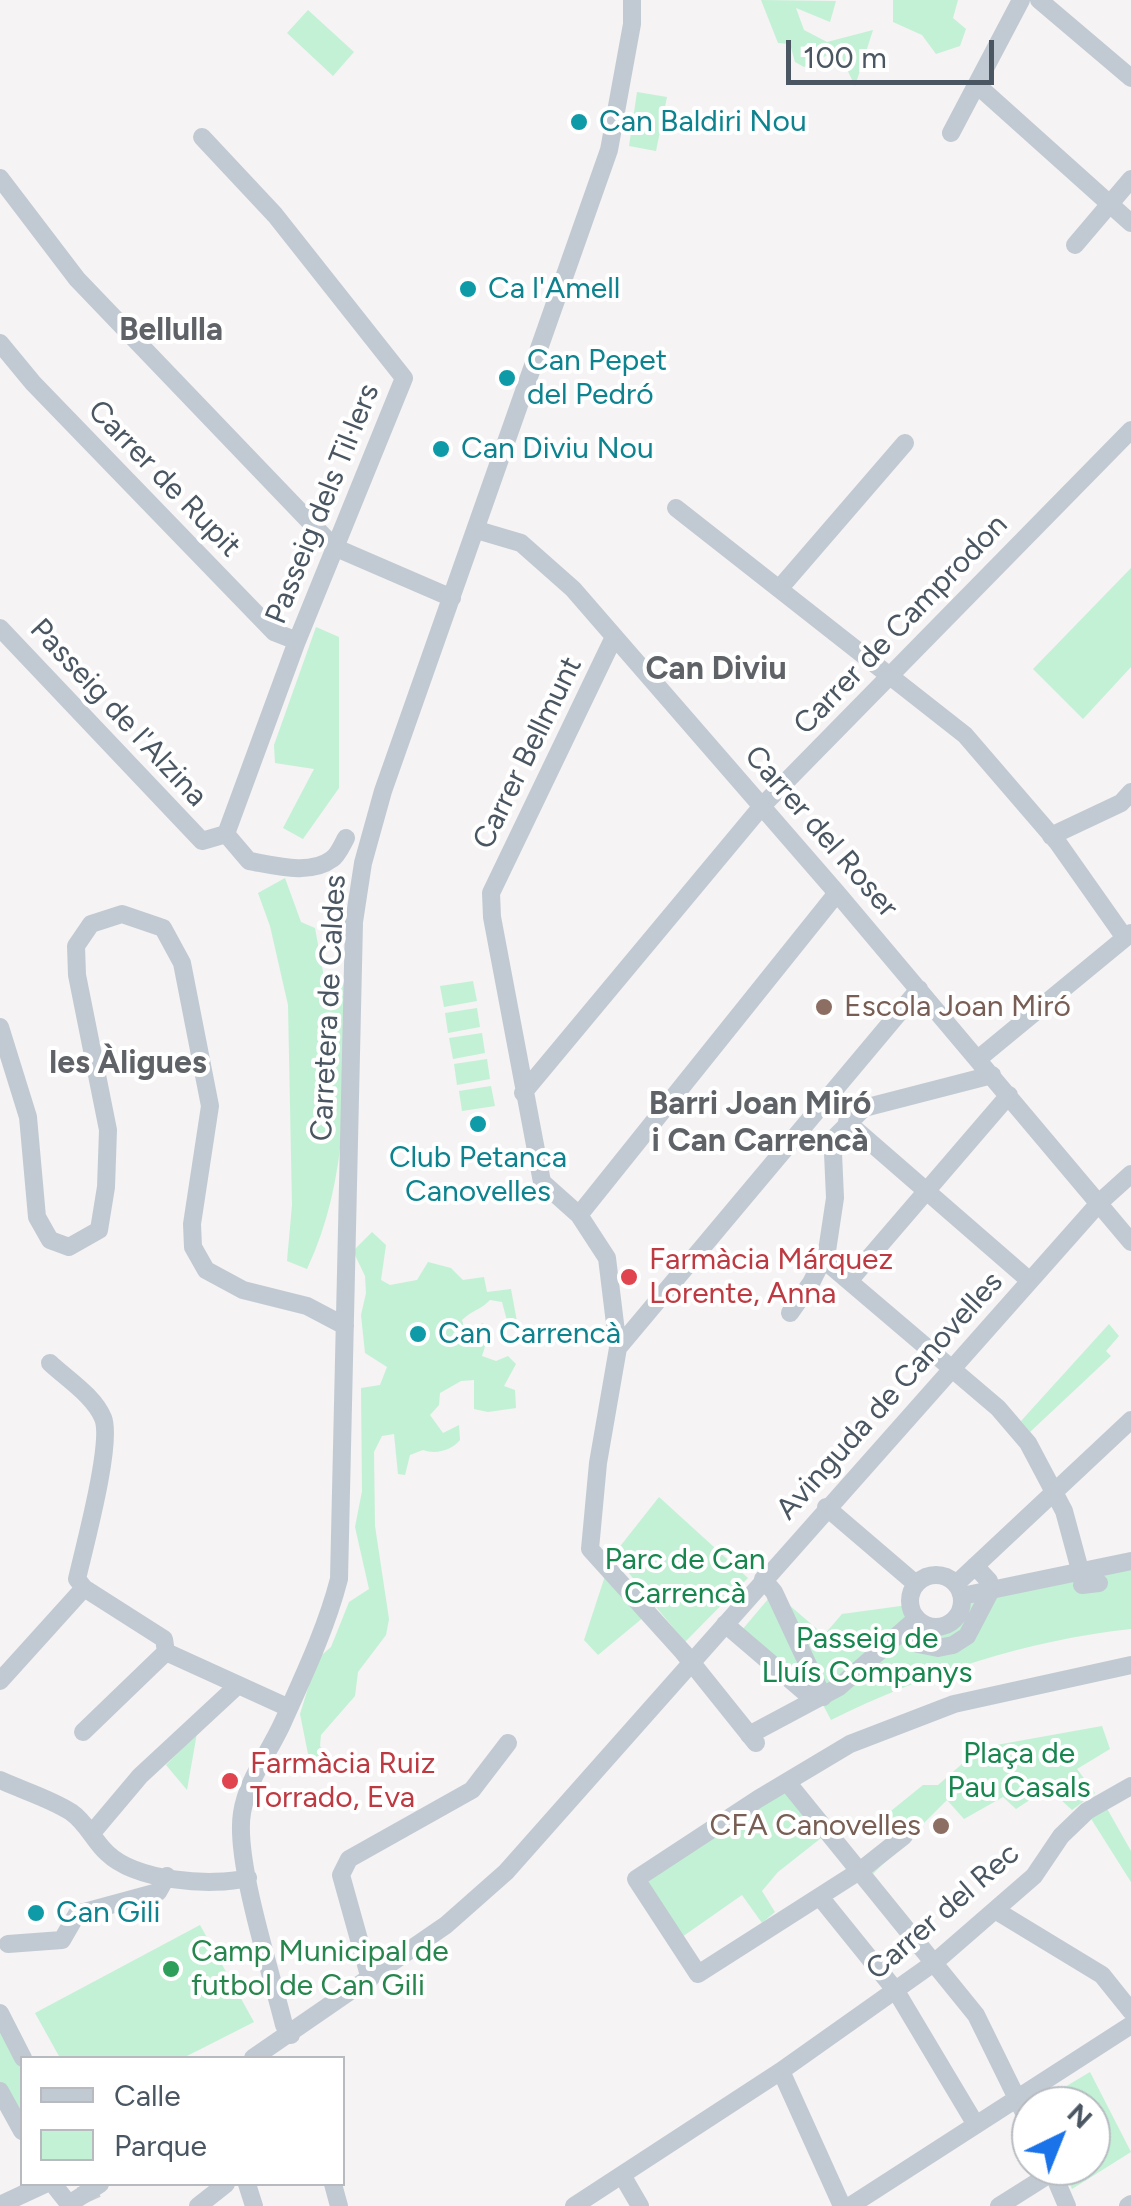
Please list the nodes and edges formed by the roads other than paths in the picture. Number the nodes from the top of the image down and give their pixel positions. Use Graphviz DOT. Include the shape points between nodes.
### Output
graph roads {
  1 [pos="632,0"];
  2 [pos="1022,0"];
  3 [pos="1039,0"];
  4 [pos="1131,78"];
  5 [pos="976,84"];
  6 [pos="951,133"];
  7 [pos="202,137"];
  8 [pos="0,178"];
  9 [pos="1131,179"];
  10 [pos="1110,204"];
  11 [pos="1131,223"];
  12 [pos="1075,245"];
  13 [pos="0,343"];
  14 [pos="1131,430"];
  15 [pos="905,443"];
  16 [pos="676,508"];
  17 [pos="477,530"];
  18 [pos="334,548"];
  19 [pos="780,589"];
  20 [pos="452,598"];
  21 [pos="0,628"];
  22 [pos="614,636"];
  23 [pos="298,641"];
  24 [pos="890,675"];
  25 [pos="1131,792"];
  26 [pos="762,806"];
  27 [pos="226,834"];
  28 [pos="1052,836"];
  29 [pos="346,838"];
  30 [pos="838,893"];
  31 [pos="1128,936"];
  32 [pos="919,989"];
  33 [pos="0,1026"];
  34 [pos="978,1059"];
  35 [pos="992,1075"];
  36 [pos="523,1093"];
  37 [pos="1009,1095"];
  38 [pos="847,1122"];
  39 [pos="1131,1174"];
  40 [pos="926,1192"];
  41 [pos="1100,1202"];
  42 [pos="578,1215"];
  43 [pos="1131,1242"];
  44 [pos="824,1260"];
  45 [pos="850,1280"];
  46 [pos="1030,1281"];
  47 [pos="790,1313"];
  48 [pos="344,1326"];
  49 [pos="618,1348"];
  50 [pos="50,1363"];
  51 [pos="953,1368"];
  52 [pos="1131,1420"];
  53 [pos="1056,1491"];
  54 [pos="826,1508"];
  55 [pos="1131,1561"];
  56 [pos="976,1566"];
  57 [pos="763,1579"];
  58 [pos="1087,1579"];
  59 [pos="81,1584"];
  60 [pos="916,1584"];
  61 [pos="959,1590"];
  62 [pos="991,1590"];
  63 [pos="725,1624"];
  64 [pos="909,1625"];
  65 [pos="166,1652"];
  66 [pos="691,1663"];
  67 [pos="1131,1665"];
  68 [pos="0,1681"];
  69 [pos="237,1686"];
  70 [pos="823,1697"];
  71 [pos="289,1708"];
  72 [pos="83,1732"];
  73 [pos="508,1743"];
  74 [pos="0,1780"];
  75 [pos="787,1782"];
  76 [pos="1131,1786"];
  77 [pos="92,1833"];
  78 [pos="904,1836"];
  79 [pos="861,1870"];
  80 [pos="168,1876"];
  81 [pos="248,1878"];
  82 [pos="820,1897"];
  83 [pos="995,1910"];
  84 [pos="8,1944"];
  85 [pos="935,1962"];
  86 [pos="370,1979"];
  87 [pos="896,1990"];
  88 [pos="1131,2011"];
  89 [pos="0,2013"];
  90 [pos="1131,2025"];
  91 [pos="291,2035"];
  92 [pos="22,2056"];
  93 [pos="259,2056"];
  94 [pos="781,2071"];
  95 [pos="1038,2086"];
  96 [pos="1011,2088"];
  97 [pos="0,2091"];
  98 [pos="1011,2104"];
  99 [pos="976,2124"];
  100 [pos="20,2126"];
  101 [pos="622,2175"];
  102 [pos="40,2186"];
  103 [pos="97,2186"];
  104 [pos="223,2186"];
  105 [pos="1027,2186"];
  106 [pos="69,2204"];
  107 [pos="0,2206"];
  108 [pos="198,2206"];
  109 [pos="574,2206"];
  110 [pos="640,2206"];
  111 [pos="842,2206"];
  112 [pos="850,2206"];
  113 [pos="999,2206"];
  1 -- 17 [label="street, Carretera de Caldes" via="610,150"];
  2 -- 5 [label="street"];
  3 -- 4 [label="street"];
  5 -- 6 [label="street"];
  5 -- 10 [label="street"];
  7 -- 18 [label="street, Passeig dels Til·lers" via="276,215 404,378"];
  8 -- 18 [label="street" via="77,279"];
  9 -- 10 [label="street"];
  10 -- 11 [label="street"];
  10 -- 12 [label="street"];
  13 -- 23 [label="street, Carrer de Rupit" via="274,632"];
  14 -- 24 [label="street, Carrer de Camprodon"];
  15 -- 19 [label="street"];
  16 -- 19 [label="street"];
  17 -- 20 [label="street, Carretera de Caldes"];
  17 -- 22 [label="street, Carrer del Roser" via="536,554"];
  18 -- 20 [label="street"];
  18 -- 23 [label="street, Passeig dels Til·lers"];
  19 -- 24 [label="street"];
  20 -- 48 [label="street, Carretera de Caldes" via="383,791 358,892"];
  21 -- 27 [label="street, Passeig de l'Alzina" via="202,841"];
  22 -- 26 [label="street, Carrer del Roser"];
  22 -- 36 [label="street, Carrer Bellmunt" via="490,894"];
  23 -- 27 [label="street, Passeig dels Til·lers"];
  24 -- 26 [label="street, Carrer de Camprodon"];
  24 -- 28 [label="street" via="965,734"];
  25 -- 28 [label="street"];
  26 -- 30 [label="street, Carrer del Roser"];
  26 -- 36 [label="street, Carrer de Camprodon"];
  27 -- 29 [label="street, Passeig de l'Alzina" via="249,861 287,868 333,859"];
  28 -- 31 [label="street"];
  30 -- 32 [label="street, Carrer del Roser"];
  30 -- 42 [label="street"];
  31 -- 34 [label="street"];
  32 -- 34 [label="street, Carrer del Roser"];
  32 -- 49 [label="street"];
  33 -- 48 [label="street" via="28,1117 36,1217 50,1240 69,1246 99,1230 108,1130 76,946 91,924 122,914 163,928 182,963 210,1106 193,1247 206,1270 244,1290 307,1306"];
  34 -- 35 [label="street, Carrer del Roser"];
  35 -- 37 [label="street, Carrer del Roser"];
  35 -- 38 [label="street" via="864,1108"];
  36 -- 42 [label="street" via="542,1182"];
  37 -- 40 [label="street"];
  37 -- 41 [label="street, Carrer del Roser"];
  38 -- 40 [label="street"];
  38 -- 44 [label="street" via="833,1153 835,1198"];
  39 -- 41 [label="street, Avinguda de Canovelles"];
  40 -- 45 [label="street"];
  40 -- 46 [label="street"];
  41 -- 43 [label="street, Carrer del Roser"];
  41 -- 46 [label="street, Avinguda de Canovelles"];
  42 -- 49 [label="street" via="607,1258"];
  44 -- 45 [label="street"];
  44 -- 47 [label="street"];
  45 -- 51 [label="street"];
  46 -- 51 [label="street, Avinguda de Canovelles"];
  48 -- 71 [label="street, Carretera de Caldes" via="339,1579 328,1622"];
  49 -- 66 [label="street" via="590,1549"];
  50 -- 59 [label="street" via="105,1422"];
  51 -- 53 [label="street" via="1028,1443"];
  51 -- 54 [label="street, Avinguda de Canovelles"];
  52 -- 53 [label="street"];
  53 -- 56 [label="street"];
  53 -- 58 [label="street"];
  54 -- 57 [label="street, Avinguda de Canovelles"];
  54 -- 60 [label="street"];
  55 -- 58 [label="street"];
  56 -- 61 [label="street"];
  56 -- 62 [label="street"];
  57 -- 63 [label="street, Avinguda de Canovelles"];
  57 -- 70 [label="street"];
  58 -- 62 [label="street"];
  59 -- 65 [label="street" via="164,1638"];
  59 -- 68 [label="street"];
  60 -- 61 [label="street" via="940,1575"];
  60 -- 64 [label="street"];
  61 -- 62 [label="street"];
  61 -- 64 [label="street" via="960,1613 948,1625"];
  62 -- 64 [label="street" via="977,1622 946,1647 913,1642"];
  63 -- 66 [label="street, Avinguda de Canovelles"];
  63 -- 70 [label="street" via="808,1695"];
  64 -- 70 [label="street"];
  65 -- 69 [label="street"];
  65 -- 72 [label="street"];
  66 -- 70 [label="street" via="752,1739"];
  66 -- 86 [label="street, Avinguda de Canovelles" via="506,1872"];
  67 -- 75 [label="street" via="954,1704 850,1744"];
  69 -- 71 [label="street"];
  69 -- 77 [label="street" via="140,1776"];
  71 -- 81 [label="street, Carretera de Caldes" via="241,1815"];
  73 -- 86 [label="street" via="472,1790 349,1859 341,1875"];
  74 -- 77 [label="street" via="69,1811"];
  75 -- 79 [label="street"];
  75 -- 82 [label="street" via="636,1879 698,1974"];
  76 -- 83 [label="street, Carrer del Rec" via="1087,1811 1034,1876"];
  77 -- 80 [label="street" via="123,1864"];
  78 -- 79 [label="street"];
  79 -- 82 [label="street"];
  79 -- 85 [label="street"];
  80 -- 81 [label="street" via="213,1883"];
  80 -- 84 [label="street" via="158,1892 77,1914 62,1940"];
  81 -- 91 [label="street, Carretera de Caldes"];
  82 -- 87 [label="street"];
  83 -- 85 [label="street, Carrer del Rec"];
  83 -- 88 [label="street" via="1102,1975"];
  85 -- 87 [label="street, Carrer del Rec"];
  85 -- 96 [label="street" via="976,2015"];
  86 -- 91 [label="street, Avinguda de Canovelles"];
  87 -- 94 [label="street, Carrer del Rec"];
  87 -- 99 [label="street"];
  89 -- 92 [label="street"];
  90 -- 95 [label="street"];
  91 -- 93 [label="street, Avinguda de Canovelles"];
  94 -- 101 [label="street, Carrer del Rec"];
  94 -- 111 [label="street"];
  97 -- 100 [label="street"];
  98 -- 99 [label="street"];
  99 -- 112 [label="street"];
  101 -- 109 [label="street, Carrer del Rec"];
  101 -- 110 [label="street"];
  102 -- 107 [label="street"];
  103 -- 106 [label="street"];
  104 -- 108 [label="street"];
  105 -- 113 [label="street"];
}
